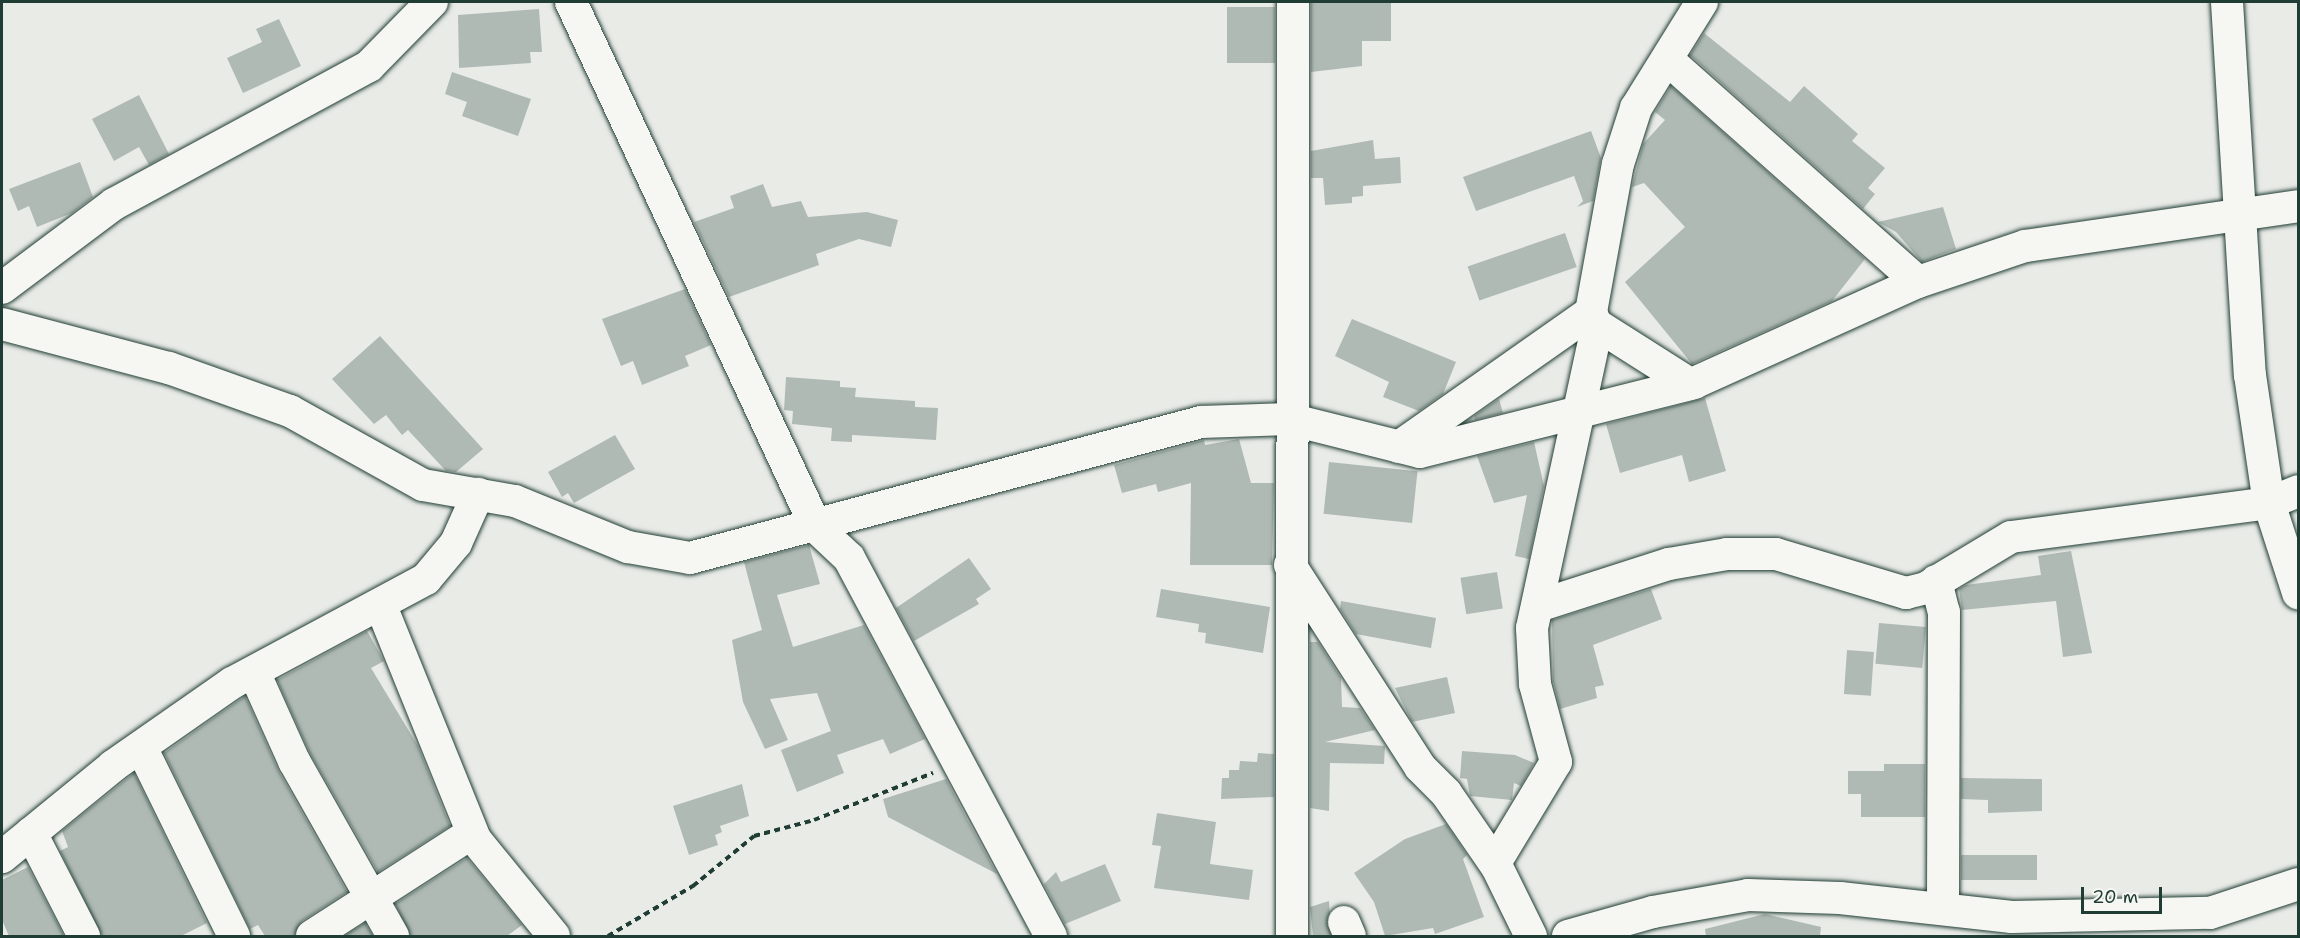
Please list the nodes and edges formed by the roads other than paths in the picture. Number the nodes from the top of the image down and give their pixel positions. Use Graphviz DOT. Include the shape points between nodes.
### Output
graph roads {
  1 [pos="432,2"];
  2 [pos="571,2"];
  3 [pos="1293,2"];
  4 [pos="1701,2"];
  5 [pos="2227,2"];
  6 [pos="1668,60"];
  7 [pos="2298,206"];
  8 [pos="2241,214"];
  9 [pos="1918,282"];
  10 [pos="2,288"];
  11 [pos="1594,319"];
  12 [pos="2,324"];
  13 [pos="1690,384"];
  14 [pos="1581,409"];
  15 [pos="1288,419"];
  16 [pos="1399,447"];
  17 [pos="2298,491"];
  18 [pos="478,494"];
  19 [pos="2269,503"];
  20 [pos="816,527"];
  21 [pos="1290,565"];
  22 [pos="1936,581"];
  23 [pos="2298,593"];
  24 [pos="381,606"];
  25 [pos="1538,606"];
  26 [pos="254,672"];
  27 [pos="141,747"];
  28 [pos="31,833"];
  29 [pos="472,833"];
  30 [pos="2,857"];
  31 [pos="1495,863"];
  32 [pos="2298,884"];
  33 [pos="370,903"];
  34 [pos="1943,909"];
  35 [pos="2198,925"];
  36 [pos="84,936"];
  37 [pos="234,936"];
  38 [pos="312,936"];
  39 [pos="393,936"];
  40 [pos="554,936"];
  41 [pos="1051,936"];
  42 [pos="1292,936"];
  43 [pos="1531,936"];
  44 [pos="1569,936"];
  1 -- 10 [label="street" via="369,66 114,204"];
  2 -- 20 [label="street"];
  3 -- 15 [label="street"];
  4 -- 6 [label="street"];
  5 -- 8 [label="street"];
  6 -- 9 [label="street"];
  6 -- 11 [label="street" via="1627,132"];
  7 -- 8 [label="street"];
  8 -- 9 [label="street" via="2025,246"];
  8 -- 19 [label="street" via="2250,375"];
  9 -- 13 [label="street" via="1797,341"];
  11 -- 13 [label="street"];
  11 -- 14 [label="street"];
  11 -- 16 [label="street"];
  12 -- 18 [label="street" via="169,368 279,407 423,485"];
  13 -- 14 [label="street"];
  14 -- 16 [label="street" via="1420,452"];
  14 -- 25 [label="street"];
  15 -- 16 [label="street"];
  15 -- 20 [label="street" via="1201,422"];
  15 -- 21 [label="street"];
  17 -- 19 [label="street"];
  18 -- 20 [label="street" via="515,501 628,547 690,558"];
  18 -- 24 [label="street" via="456,543 426,579"];
  19 -- 22 [label="street" via="2010,537"];
  19 -- 23 [label="street"];
  20 -- 41 [label="street" via="849,558"];
  21 -- 31 [label="street" via="1420,767"];
  21 -- 42 [label="street"];
  22 -- 25 [label="street" via="1906,593 1776,554 1727,554 1669,564"];
  22 -- 34 [label="street" via="1944,612"];
  24 -- 26 [label="street"];
  24 -- 29 [label="street"];
  25 -- 31 [label="street" via="1533,628 1535,684 1556,762"];
  26 -- 27 [label="street"];
  26 -- 33 [label="street" via="294,762"];
  27 -- 28 [label="street"];
  27 -- 37 [label="street"];
  28 -- 30 [label="street"];
  28 -- 36 [label="street"];
  29 -- 33 [label="street" via="377,891"];
  29 -- 40 [label="street" via="492,866"];
  31 -- 43 [label="street"];
  32 -- 35 [label="street"];
  33 -- 38 [label="street"];
  33 -- 39 [label="street"];
  34 -- 35 [label="street" via="2012,917"];
  34 -- 44 [label="street" via="1840,898 1748,895 1653,912"];
}
